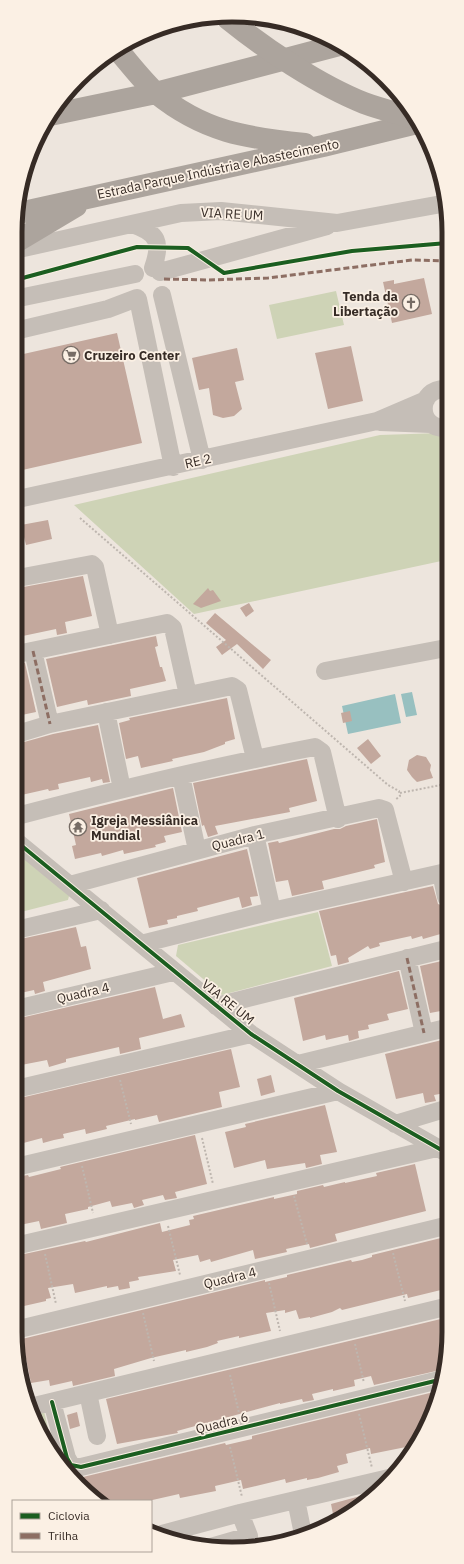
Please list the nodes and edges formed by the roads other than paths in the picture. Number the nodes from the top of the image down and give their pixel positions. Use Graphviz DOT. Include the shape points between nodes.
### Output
graph roads {
  1 [pos="232,22"];
  2 [pos="331,47"];
  3 [pos="121,54"];
  4 [pos="156,93"];
  5 [pos="58,113"];
  6 [pos="408,116"];
  7 [pos="412,124"];
  8 [pos="323,146"];
  9 [pos="92,197"];
  10 [pos="440,206"];
  11 [pos="23,212"];
  12 [pos="337,223"];
  13 [pos="132,224"];
  14 [pos="22,238"];
  15 [pos="22,248"];
  16 [pos="156,270"];
  17 [pos="135,274"];
  18 [pos="103,279"];
  19 [pos="162,295"];
  20 [pos="22,297"];
  21 [pos="137,298"];
  22 [pos="108,309"];
  23 [pos="22,329"];
  24 [pos="439,390"];
  25 [pos="190,412"];
  26 [pos="377,421"];
  27 [pos="163,424"];
  28 [pos="442,428"];
  29 [pos="202,460"];
  30 [pos="173,467"];
  31 [pos="22,498"];
  32 [pos="22,577"];
  33 [pos="110,635"];
  34 [pos="442,649"];
  35 [pos="25,653"];
  36 [pos="325,671"];
  37 [pos="188,695"];
  38 [pos="106,712"];
  39 [pos="50,724"];
  40 [pos="22,732"];
  41 [pos="255,758"];
  42 [pos="181,776"];
  43 [pos="122,789"];
  44 [pos="22,815"];
  45 [pos="338,818"];
  46 [pos="255,835"];
  47 [pos="22,849"];
  48 [pos="197,850"];
  49 [pos="442,872"];
  50 [pos="404,882"];
  51 [pos="70,885"];
  52 [pos="101,910"];
  53 [pos="272,911"];
  54 [pos="22,929"];
  55 [pos="141,944"];
  56 [pos="442,950"];
  57 [pos="406,958"];
  58 [pos="173,972"];
  59 [pos="216,1006"];
  60 [pos="22,1008"];
  61 [pos="442,1029"];
  62 [pos="424,1033"];
  63 [pos="251,1034"];
  64 [pos="298,1064"];
  65 [pos="22,1088"];
  66 [pos="338,1091"];
  67 [pos="442,1111"];
  68 [pos="395,1124"];
  69 [pos="441,1150"];
  70 [pos="22,1166"];
  71 [pos="442,1227"];
  72 [pos="22,1244"];
  73 [pos="442,1308"];
  74 [pos="22,1328"];
  75 [pos="436,1382"];
  76 [pos="88,1393"];
  77 [pos="52,1402"];
  78 [pos="35,1406"];
  79 [pos="97,1436"];
  80 [pos="381,1479"];
  81 [pos="296,1500"];
  82 [pos="243,1512"];
  83 [pos="302,1530"];
  84 [pos="168,1532"];
  85 [pos="253,1540"];
  86 [pos="241,1542"];
  1 -- 6 [label="highway, bridge" via="257,42 320,81 362,102"];
  2 -- 4 [label="highway"];
  3 -- 4 [label="highway"];
  4 -- 5 [label="highway"];
  4 -- 8 [label="highway" via="194,119 219,130 256,139"];
  7 -- 8 [label="highway, Estrada Parque Indústria e Abastecimento"];
  8 -- 9 [label="highway, Estrada Parque Indústria e Abastecimento"];
  9 -- 11 [label="highway, Estrada Parque Indústria e Abastecimento"];
  9 -- 14 [label="highway"];
  10 -- 12 [label="street, VIA RE UM"];
  12 -- 13 [label="street, VIA RE UM" via="221,211 181,213"];
  12 -- 16 [label="street"];
  13 -- 15 [label="street, VIA RE UM"];
  13 -- 16 [label="street" via="147,229 157,242"];
  16 -- 17 [label="street" via="146,267"];
  16 -- 19 [label="street" via="164,279 165,288"];
  17 -- 18 [label="street"];
  17 -- 21 [label="street" via="131,286"];
  18 -- 20 [label="street"];
  18 -- 22 [label="street" via="112,292"];
  19 -- 21 [label="street" via="154,301 145,302"];
  19 -- 25 [label="street"];
  21 -- 22 [label="street"];
  21 -- 27 [label="street"];
  22 -- 23 [label="street"];
  24 -- 26 [label="street, RE 2"];
  24 -- 28 [label="street" via="424,407 425,415"];
  25 -- 27 [label="street" via="179,420"];
  25 -- 29 [label="street"];
  26 -- 28 [label="street, RE 2"];
  26 -- 29 [label="street, RE 2"];
  27 -- 30 [label="street"];
  29 -- 30 [label="street, RE 2"];
  30 -- 31 [label="street, RE 2"];
  32 -- 33 [label="street" via="92,564"];
  33 -- 35 [label="street"];
  33 -- 37 [label="street" via="170,624"];
  34 -- 36 [label="street"];
  35 -- 39 [label="street"];
  37 -- 38 [label="street"];
  37 -- 41 [label="street" via="232,686 237,688"];
  38 -- 39 [label="street"];
  38 -- 43 [label="street"];
  39 -- 40 [label="street"];
  41 -- 42 [label="street"];
  41 -- 45 [label="street" via="318,748 322,752"];
  42 -- 43 [label="street"];
  42 -- 48 [label="street"];
  43 -- 44 [label="street"];
  45 -- 46 [label="street, Quadra 1"];
  45 -- 50 [label="street, Quadra 1" via="379,808 384,810"];
  46 -- 48 [label="street, Quadra 1"];
  46 -- 53 [label="street"];
  47 -- 51 [label="street, VIA RE UM"];
  48 -- 51 [label="street, Quadra 1"];
  49 -- 50 [label="street"];
  50 -- 53 [label="street"];
  51 -- 52 [label="street, VIA RE UM"];
  52 -- 54 [label="street"];
  52 -- 55 [label="street, VIA RE UM"];
  53 -- 55 [label="street"];
  55 -- 58 [label="street, VIA RE UM"];
  56 -- 57 [label="street"];
  57 -- 59 [label="street"];
  57 -- 62 [label="street"];
  58 -- 59 [label="street, VIA RE UM"];
  58 -- 60 [label="street, Quadra 4"];
  59 -- 63 [label="street, VIA RE UM"];
  61 -- 62 [label="street"];
  62 -- 64 [label="street"];
  63 -- 64 [label="street, VIA RE UM"];
  63 -- 65 [label="street"];
  64 -- 66 [label="street, VIA RE UM"];
  66 -- 68 [label="street, VIA RE UM"];
  66 -- 70 [label="street"];
  67 -- 68 [label="street"];
  68 -- 69 [label="street, VIA RE UM"];
  69 -- 72 [label="street"];
  71 -- 74 [label="street, Quadra 4"];
  73 -- 76 [label="street"];
  75 -- 77 [label="street, Quadra 6" via="81,1467 74,1467 67,1458"];
  76 -- 77 [label="street"];
  76 -- 79 [label="street"];
  77 -- 78 [label="street"];
  80 -- 81 [label="street"];
  81 -- 82 [label="street"];
  81 -- 83 [label="street"];
  82 -- 84 [label="street"];
  82 -- 85 [label="street"];
  85 -- 86 [label="street"];
}
